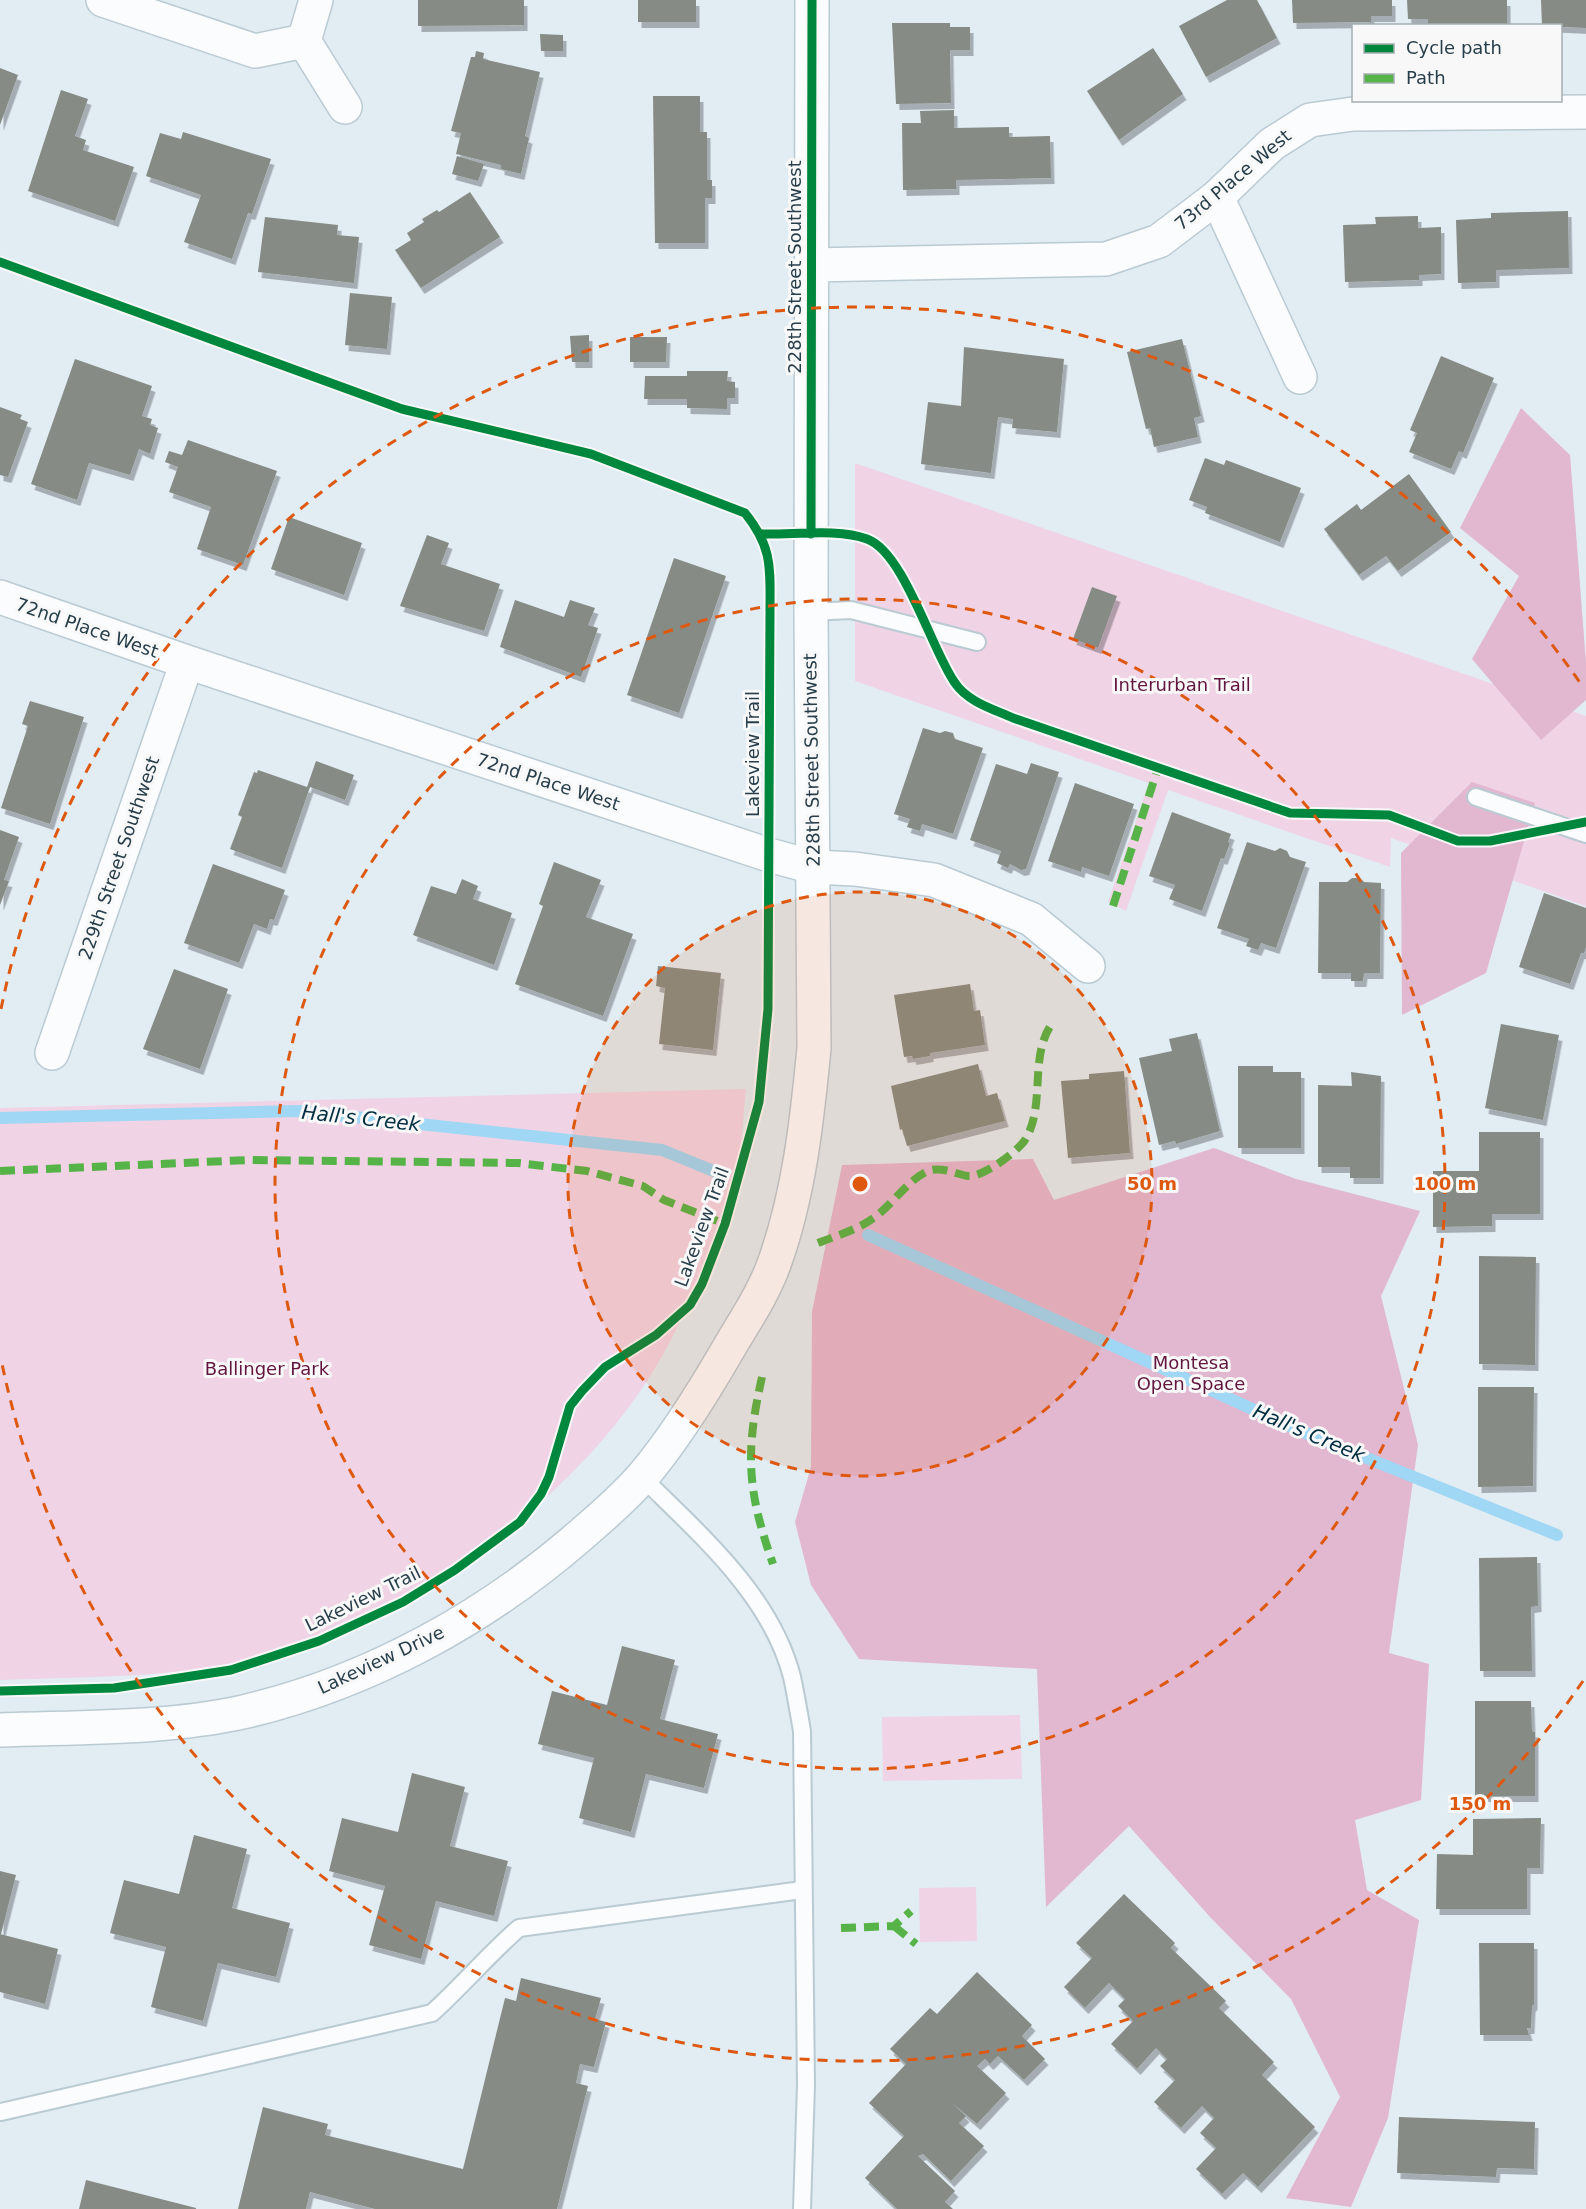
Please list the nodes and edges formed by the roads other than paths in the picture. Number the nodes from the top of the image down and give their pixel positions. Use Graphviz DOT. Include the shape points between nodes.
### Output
graph roads {
  1 [pos="103,0"];
  2 [pos="316,0"];
  3 [pos="812,0"];
  4 [pos="304,41"];
  5 [pos="345,107"];
  6 [pos="1586,112"];
  7 [pos="1217,196"];
  8 [pos="812,265"];
  9 [pos="1299,376"];
  10 [pos="0,597"];
  11 [pos="811,612"];
  12 [pos="977,642"];
  13 [pos="187,662"];
  14 [pos="1476,797"];
  15 [pos="1586,834"];
  16 [pos="813,867"];
  17 [pos="1088,966"];
  18 [pos="52,1053"];
  19 [pos="642,1478"];
  20 [pos="0,1730"];
  21 [pos="802,1890"];
  22 [pos="0,2112"];
  23 [pos="802,2209"];
  1 -- 4 [label="street" via="255,51"];
  2 -- 4 [label="street"];
  3 -- 8 [label="street, 228th Street Southwest"];
  4 -- 5 [label="street"];
  6 -- 7 [label="street, 73rd Place West" via="1330,116 1310,120 1290,130"];
  7 -- 8 [label="street, 73rd Place West" via="1159,241 1106,258"];
  7 -- 9 [label="street"];
  8 -- 11 [label="street, 228th Street Southwest"];
  10 -- 13 [label="street, 72nd Place West"];
  11 -- 12 [label="lane" via="851,610"];
  11 -- 16 [label="street, 228th Street Southwest"];
  13 -- 16 [label="street, 72nd Place West"];
  13 -- 18 [label="street, 229th Street Southwest"];
  14 -- 15 [label="lane"];
  16 -- 17 [label="street, 72nd Place West" via="934,880 1031,919"];
  16 -- 19 [label="street, 228th Street Southwest" via="814,1048 789,1218 773,1268 749,1312 694,1407"];
  19 -- 20 [label="street, Lakeview Drive" via="555,1557 487,1607 411,1650 327,1688 241,1712 195,1718 138,1725"];
  19 -- 21 [label="lane" via="726,1562 774,1633 792,1676 802,1731"];
  21 -- 22 [label="lane" via="519,1928 432,2013"];
  21 -- 23 [label="lane" via="806,2085"];
}
